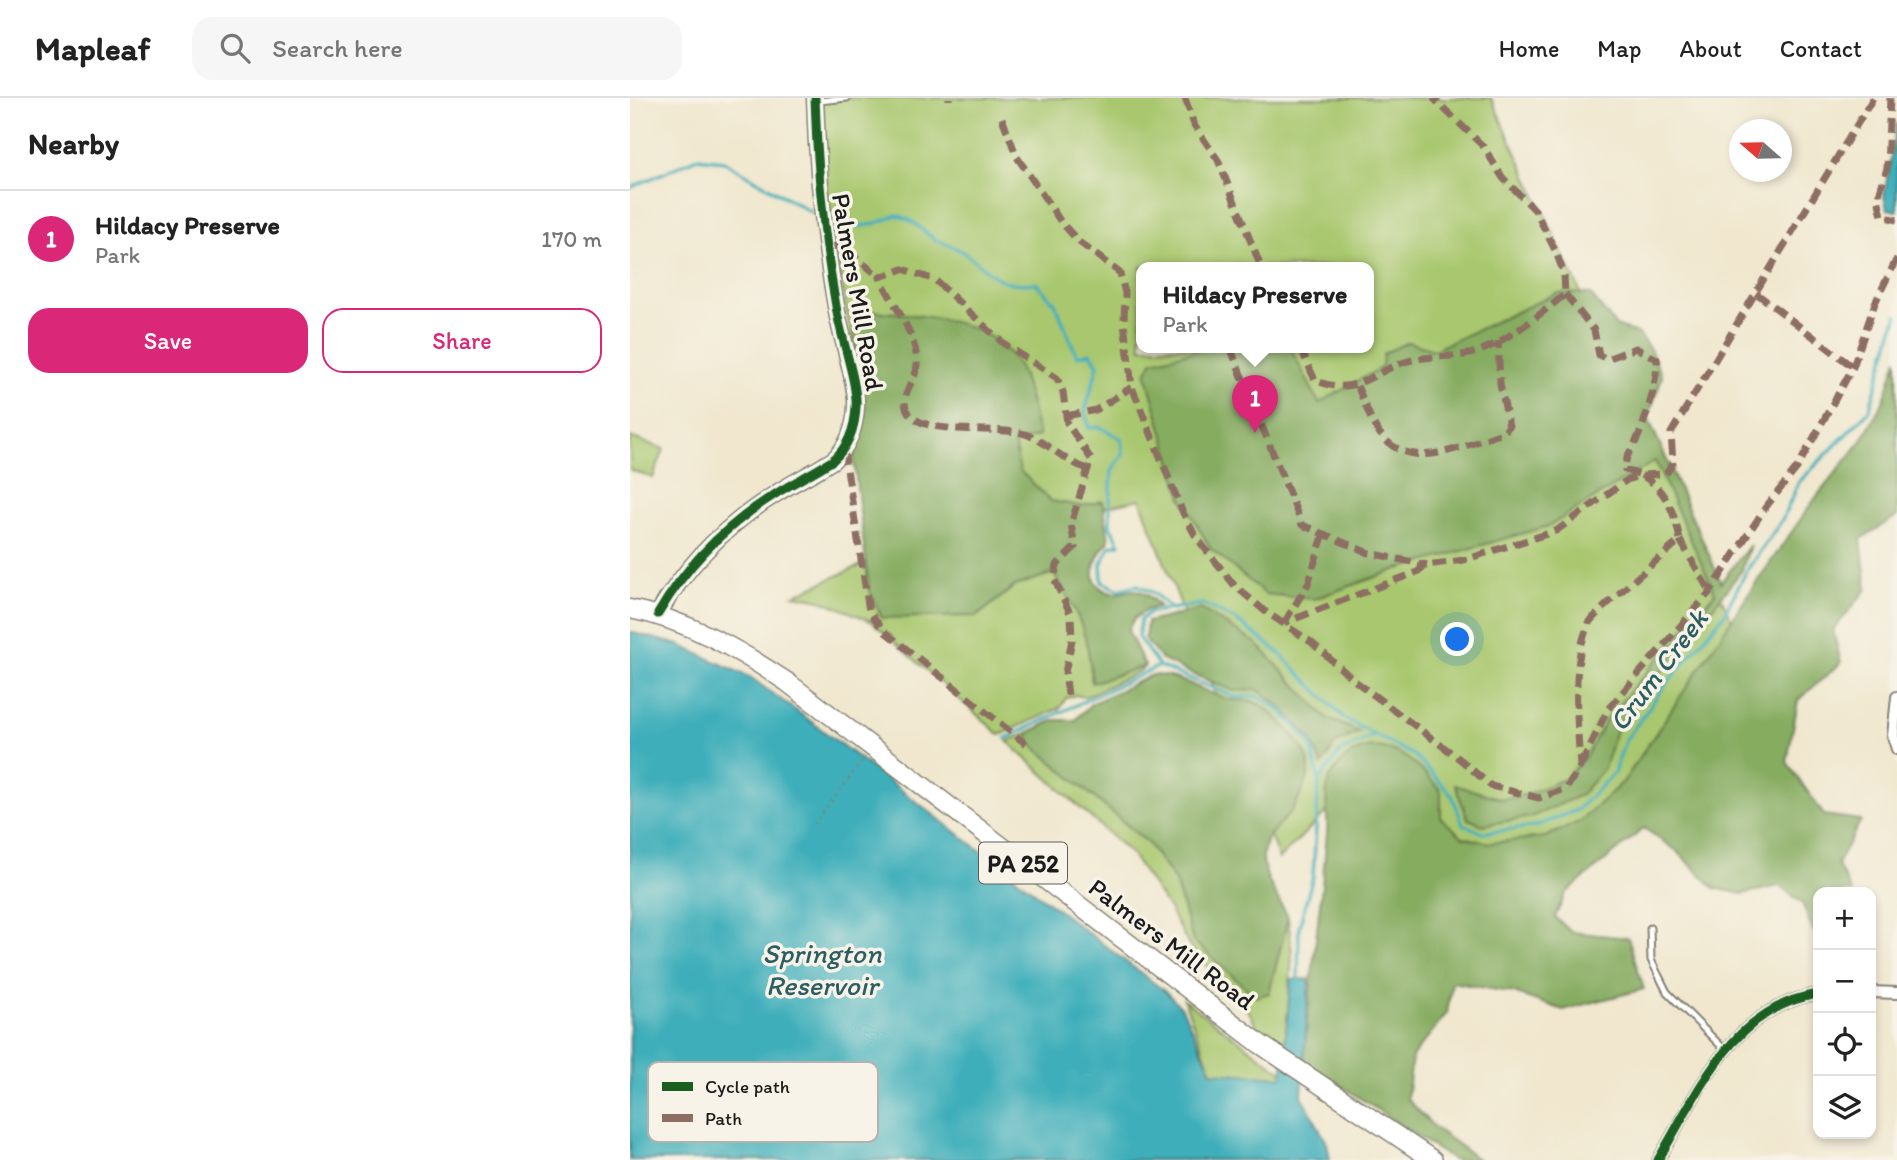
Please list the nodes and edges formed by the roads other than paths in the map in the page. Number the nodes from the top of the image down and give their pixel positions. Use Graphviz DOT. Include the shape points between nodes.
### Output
graph roads {
  1 [pos="847,98"];
  2 [pos="815,100"];
  3 [pos="630,609"];
  4 [pos="659,614"];
  5 [pos="1897,697"];
  6 [pos="1897,749"];
  7 [pos="1650,928"];
  8 [pos="1876,992"];
  9 [pos="1897,993"];
  10 [pos="1813,995"];
  11 [pos="1725,1050"];
  12 [pos="1433,1160"];
  13 [pos="1658,1160"];
  1 -- 2 [label="lane"];
  2 -- 4 [label="street, Palmers Mill Road" via="818,183 856,406 850,436 833,460 753,509 719,538 673,590"];
  3 -- 4 [label="main road, PA 252"];
  4 -- 12 [label="main road, Palmers Mill Road / PA 252" via="742,652 787,682 1260,1044"];
  5 -- 6 [label="street"];
  7 -- 11 [label="lane" via="1651,960 1667,992"];
  8 -- 9 [label="street"];
  10 -- 11 [label="street" via="1778,1005"];
  11 -- 13 [label="street"];
}
